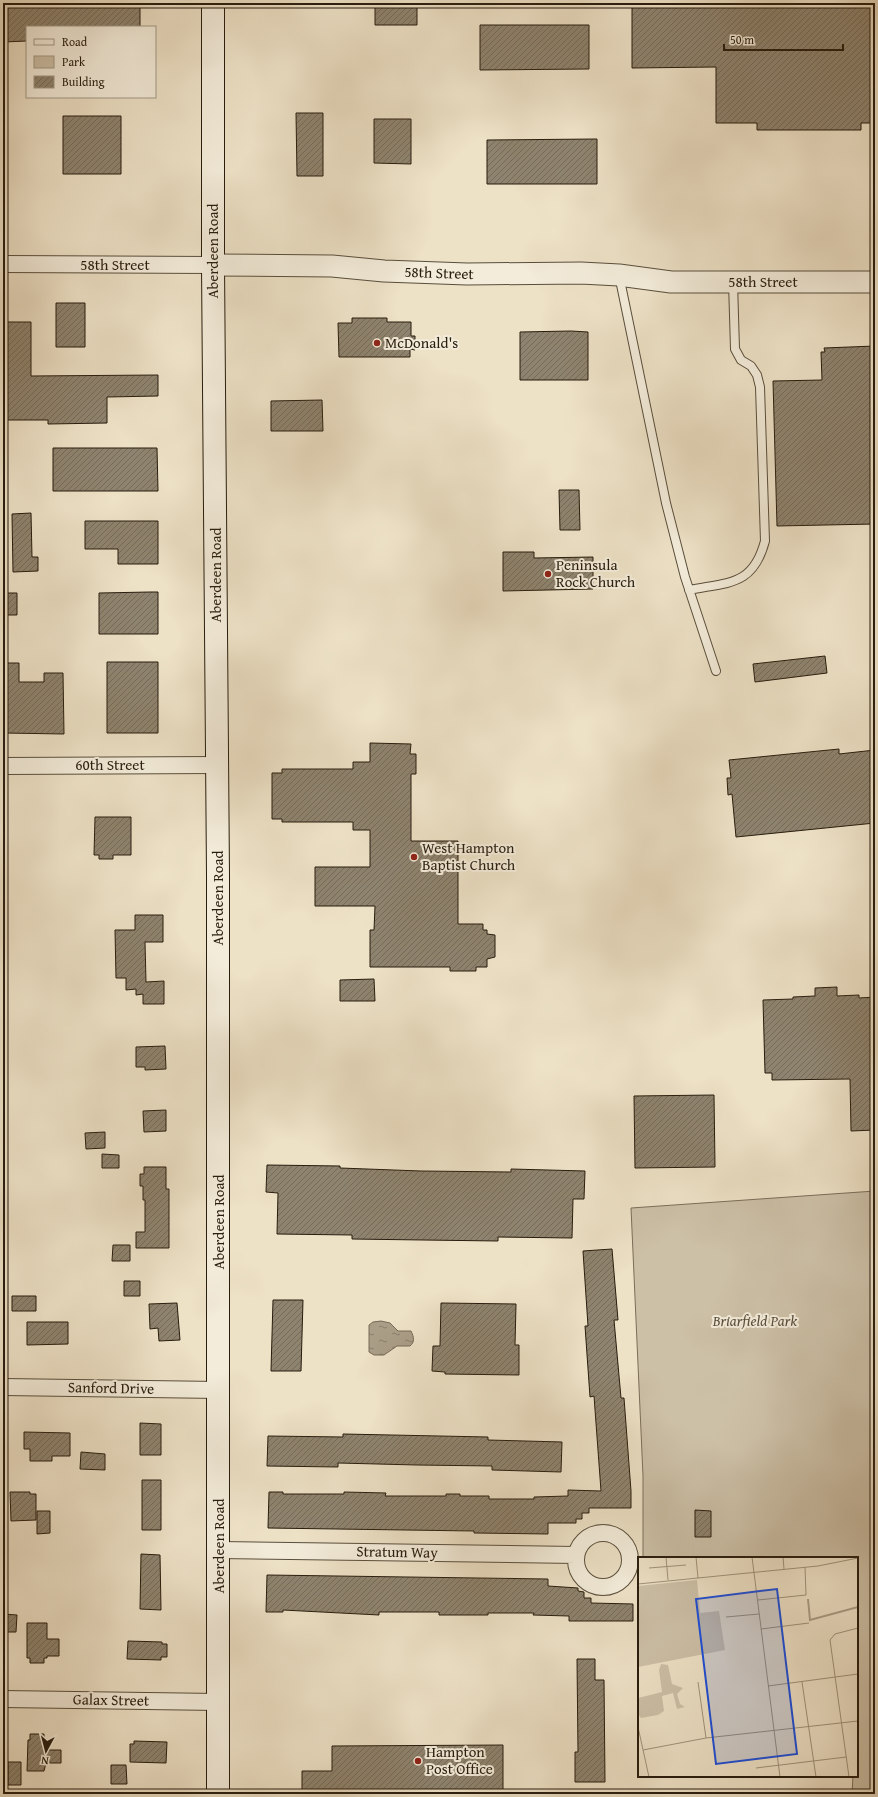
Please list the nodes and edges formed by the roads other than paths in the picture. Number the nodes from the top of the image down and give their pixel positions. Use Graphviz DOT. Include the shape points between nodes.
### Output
graph roads {
  1 [pos="213,3"];
  2 [pos="3,264"];
  3 [pos="213,265"];
  4 [pos="618,274"];
  5 [pos="732,282"];
  6 [pos="875,282"];
  7 [pos="689,590"];
  8 [pos="716,671"];
  9 [pos="217,765"];
  10 [pos="3,766"];
  11 [pos="3,1387"];
  12 [pos="219,1390"];
  13 [pos="219,1550"];
  14 [pos="576,1555"];
  15 [pos="3,1699"];
  16 [pos="218,1702"];
  17 [pos="218,1794"];
  1 -- 3 [label="main road, Aberdeen Road"];
  2 -- 3 [label="street, 58th Street"];
  3 -- 4 [label="street, 58th Street" via="332,266 467,274"];
  3 -- 9 [label="main road, Aberdeen Road"];
  4 -- 5 [label="street, 58th Street" via="671,282"];
  4 -- 7 [label="lane" via="666,503"];
  5 -- 6 [label="street, 58th Street"];
  5 -- 7 [label="lane" via="735,349 741,360 751,366 760,386 765,541 757,563 747,576"];
  7 -- 8 [label="lane"];
  9 -- 10 [label="street, 60th Street"];
  9 -- 12 [label="main road, Aberdeen Road"];
  11 -- 12 [label="street, Sanford Drive"];
  12 -- 13 [label="main road, Aberdeen Road"];
  13 -- 14 [label="street, Stratum Way"];
  13 -- 16 [label="main road, Aberdeen Road"];
  15 -- 16 [label="street, Galax Street"];
  16 -- 17 [label="main road, Aberdeen Road"];
}
